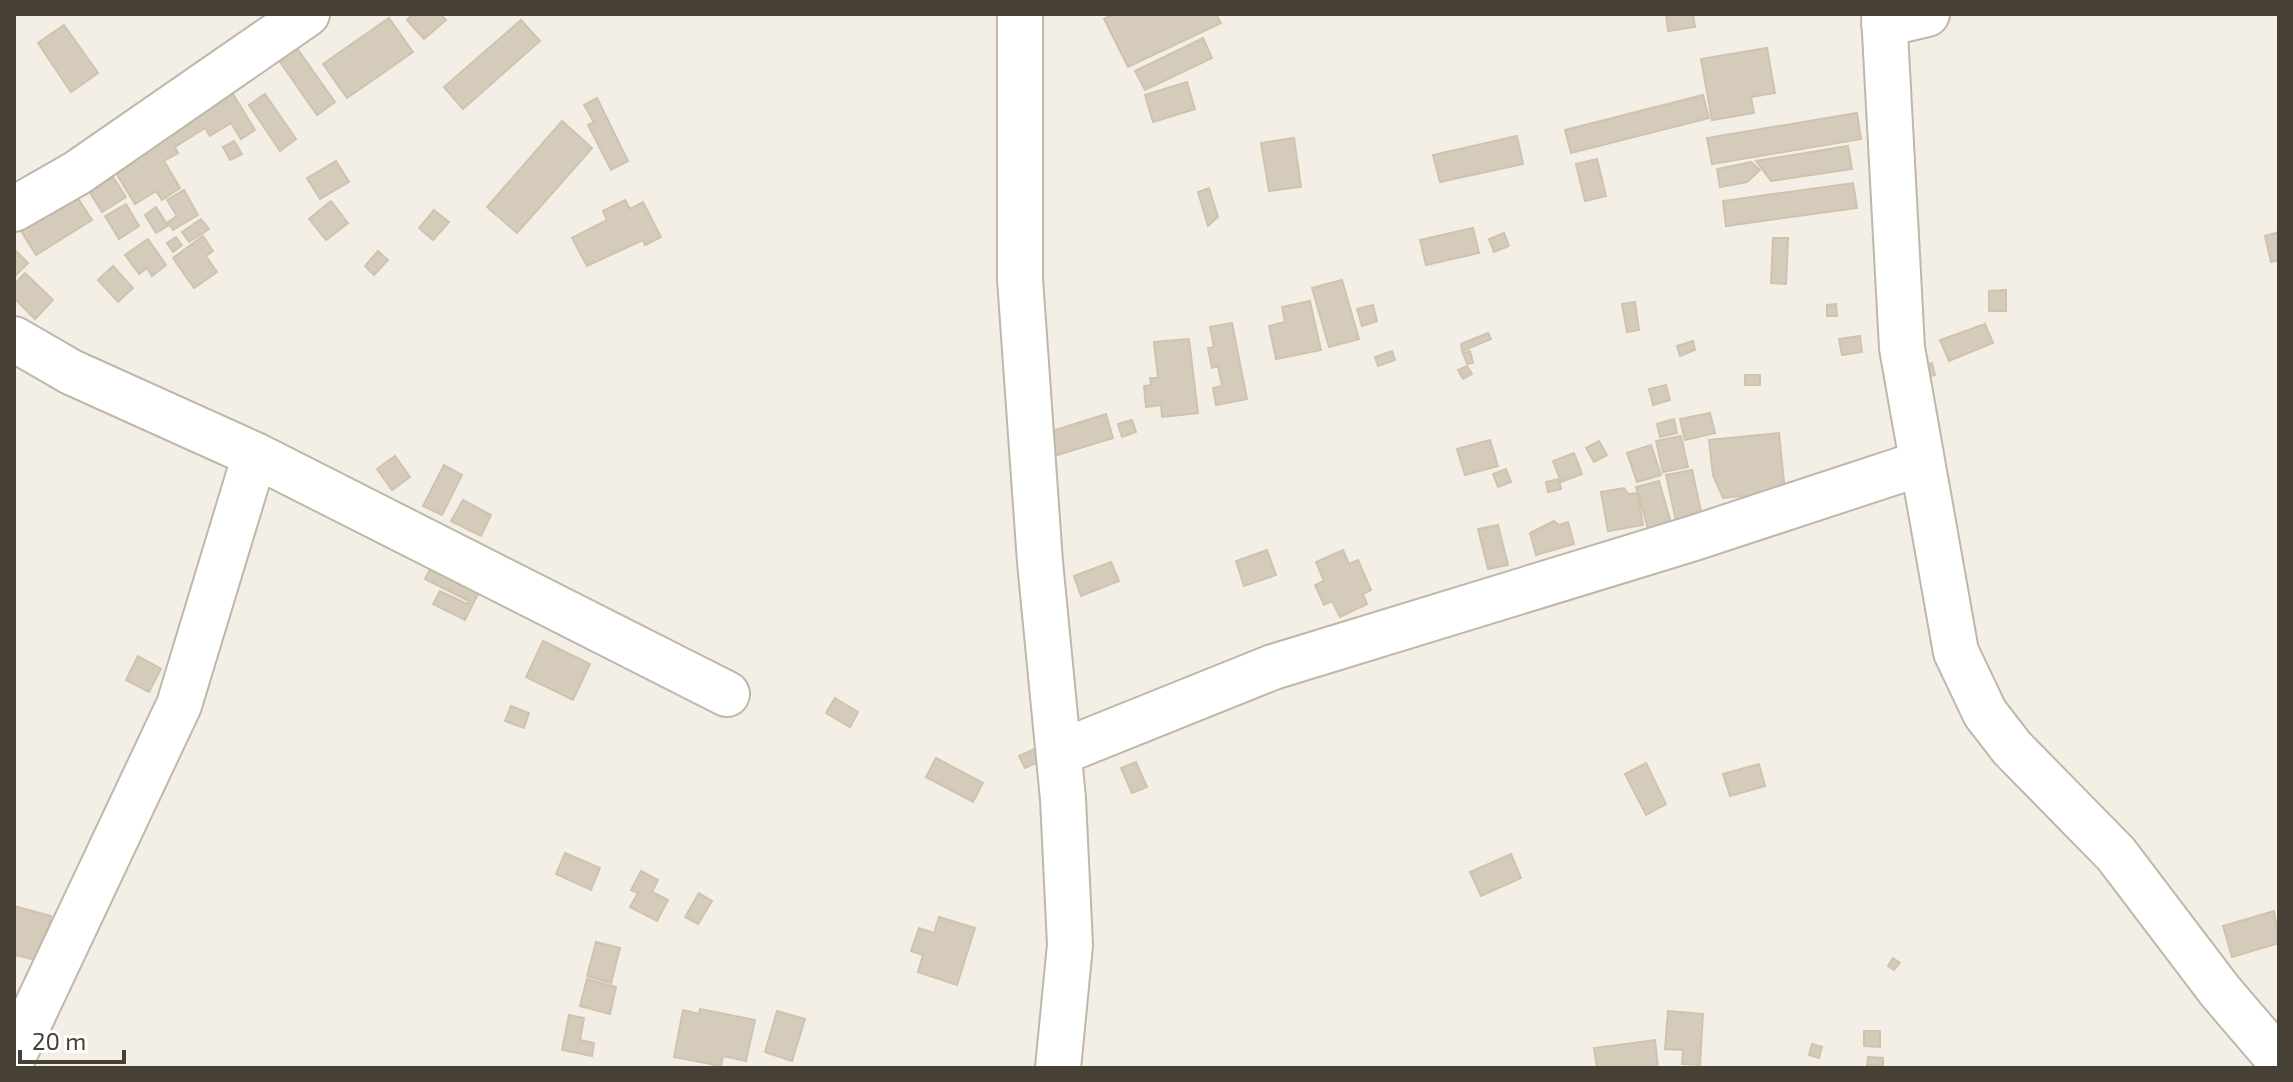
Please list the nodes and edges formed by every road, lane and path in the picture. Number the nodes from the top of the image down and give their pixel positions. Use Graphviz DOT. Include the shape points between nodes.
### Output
graph roads {
  1 [pos="307,14"];
  2 [pos="1020,14"];
  3 [pos="1927,14"];
  4 [pos="1884,19"];
  5 [pos="14,209"];
  6 [pos="14,339"];
  7 [pos="255,455"];
  8 [pos="1922,463"];
  9 [pos="727,694"];
  10 [pos="1059,753"];
  11 [pos="14,1055"];
  12 [pos="2279,1060"];
  13 [pos="1058,1068"];
  1 -- 5 [label="street" via="77,173"];
  2 -- 10 [label="street" via="1020,279"];
  3 -- 4 [label="street"];
  4 -- 8 [label="street" via="1902,348"];
  6 -- 7 [label="street" via="71,372"];
  7 -- 9 [label="street"];
  7 -- 11 [label="street" via="179,705"];
  8 -- 10 [label="street" via="1273,667"];
  8 -- 12 [label="street" via="1956,652 1985,713 2012,748 2116,854"];
  10 -- 13 [label="street" via="1070,945"];
}
